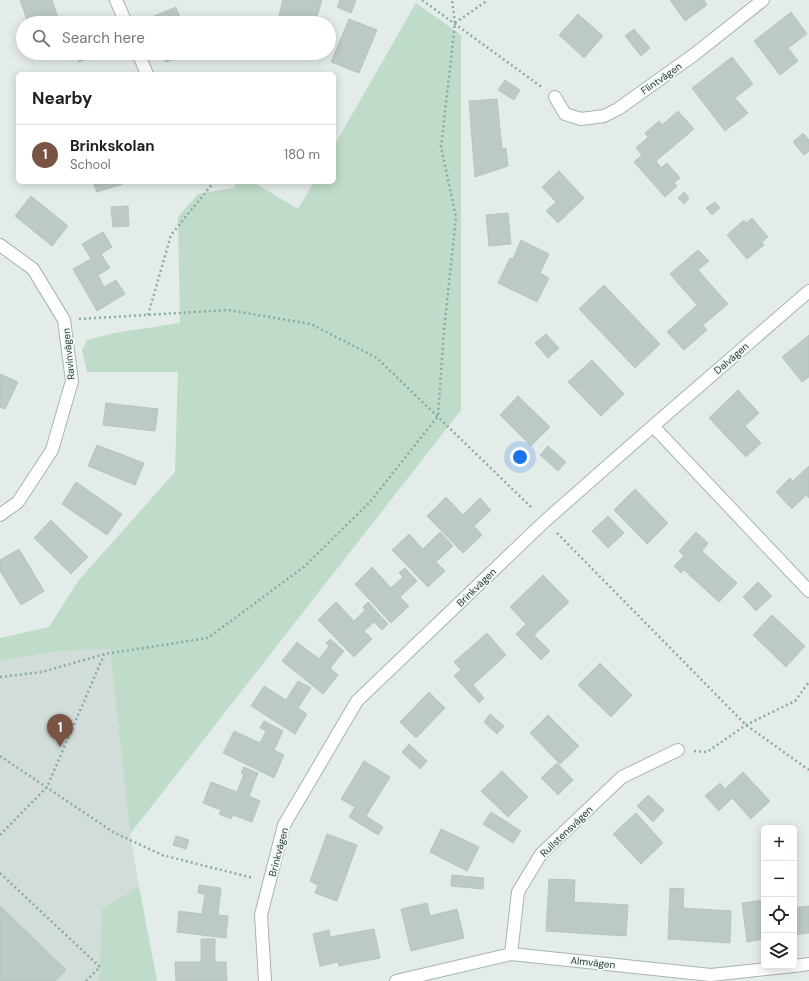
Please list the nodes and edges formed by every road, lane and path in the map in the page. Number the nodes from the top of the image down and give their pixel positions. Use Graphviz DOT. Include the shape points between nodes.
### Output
graph roads {
  1 [pos="116,0"];
  2 [pos="422,0"];
  3 [pos="452,0"];
  4 [pos="488,0"];
  5 [pos="763,0"];
  6 [pos="123,16"];
  7 [pos="455,23"];
  8 [pos="141,60"];
  9 [pos="146,72"];
  10 [pos="555,97"];
  11 [pos="212,184"];
  12 [pos="0,245"];
  13 [pos="809,291"];
  14 [pos="148,315"];
  15 [pos="64,320"];
  16 [pos="438,416"];
  17 [pos="653,426"];
  18 [pos="0,515"];
  19 [pos="545,521"];
  20 [pos="809,591"];
  21 [pos="104,654"];
  22 [pos="0,677"];
  23 [pos="809,682"];
  24 [pos="746,725"];
  25 [pos="678,750"];
  26 [pos="0,756"];
  27 [pos="809,770"];
  28 [pos="47,787"];
  29 [pos="0,835"];
  30 [pos="0,873"];
  31 [pos="269,882"];
  32 [pos="510,954"];
  33 [pos="809,964"];
  34 [pos="797,966"];
  35 [pos="766,969"];
  36 [pos="86,981"];
  37 [pos="265,981"];
  38 [pos="396,981"];
  1 -- 6 [label="street"];
  2 -- 7 [label="path"];
  3 -- 7 [label="path"];
  4 -- 7 [label="path"];
  5 -- 10 [label="street, Flintvägen" via="695,54 618,109 604,116 581,119 565,114"];
  7 -- 10 [label="path"];
  7 -- 16 [label="path" via="440,147 456,217"];
  8 -- 9 [label="street"];
  11 -- 14 [label="path" via="171,235"];
  12 -- 15 [label="street, Ravinvägen" via="33,269"];
  13 -- 17 [label="street, Dalvägen"];
  14 -- 15 [label="path"];
  14 -- 16 [label="path" via="228,310 311,324 377,358"];
  15 -- 18 [label="street, Ravinvägen" via="72,381 52,450 18,502"];
  16 -- 19 [label="path"];
  16 -- 21 [label="path" via="370,502 305,566 208,638"];
  17 -- 19 [label="street, Brinkvägen"];
  17 -- 20 [label="street"];
  19 -- 24 [label="path"];
  19 -- 31 [label="street, Brinkvägen" via="357,701 284,825"];
  21 -- 22 [label="path" via="42,672"];
  21 -- 28 [label="path"];
  23 -- 24 [label="path" via="795,701"];
  24 -- 25 [label="path" via="707,752"];
  24 -- 27 [label="path"];
  25 -- 32 [label="street, Rullstensvägen" via="622,777 541,854 518,892"];
  26 -- 28 [label="path"];
  28 -- 29 [label="path"];
  28 -- 31 [label="path" via="113,832 162,855"];
  30 -- 36 [label="path" via="100,967"];
  31 -- 37 [label="street, Brinkvägen" via="261,915"];
  32 -- 35 [label="street, Almvägen" via="711,975"];
  32 -- 38 [label="street, Almvägen"];
  33 -- 34 [label="street, Almvägen"];
}
